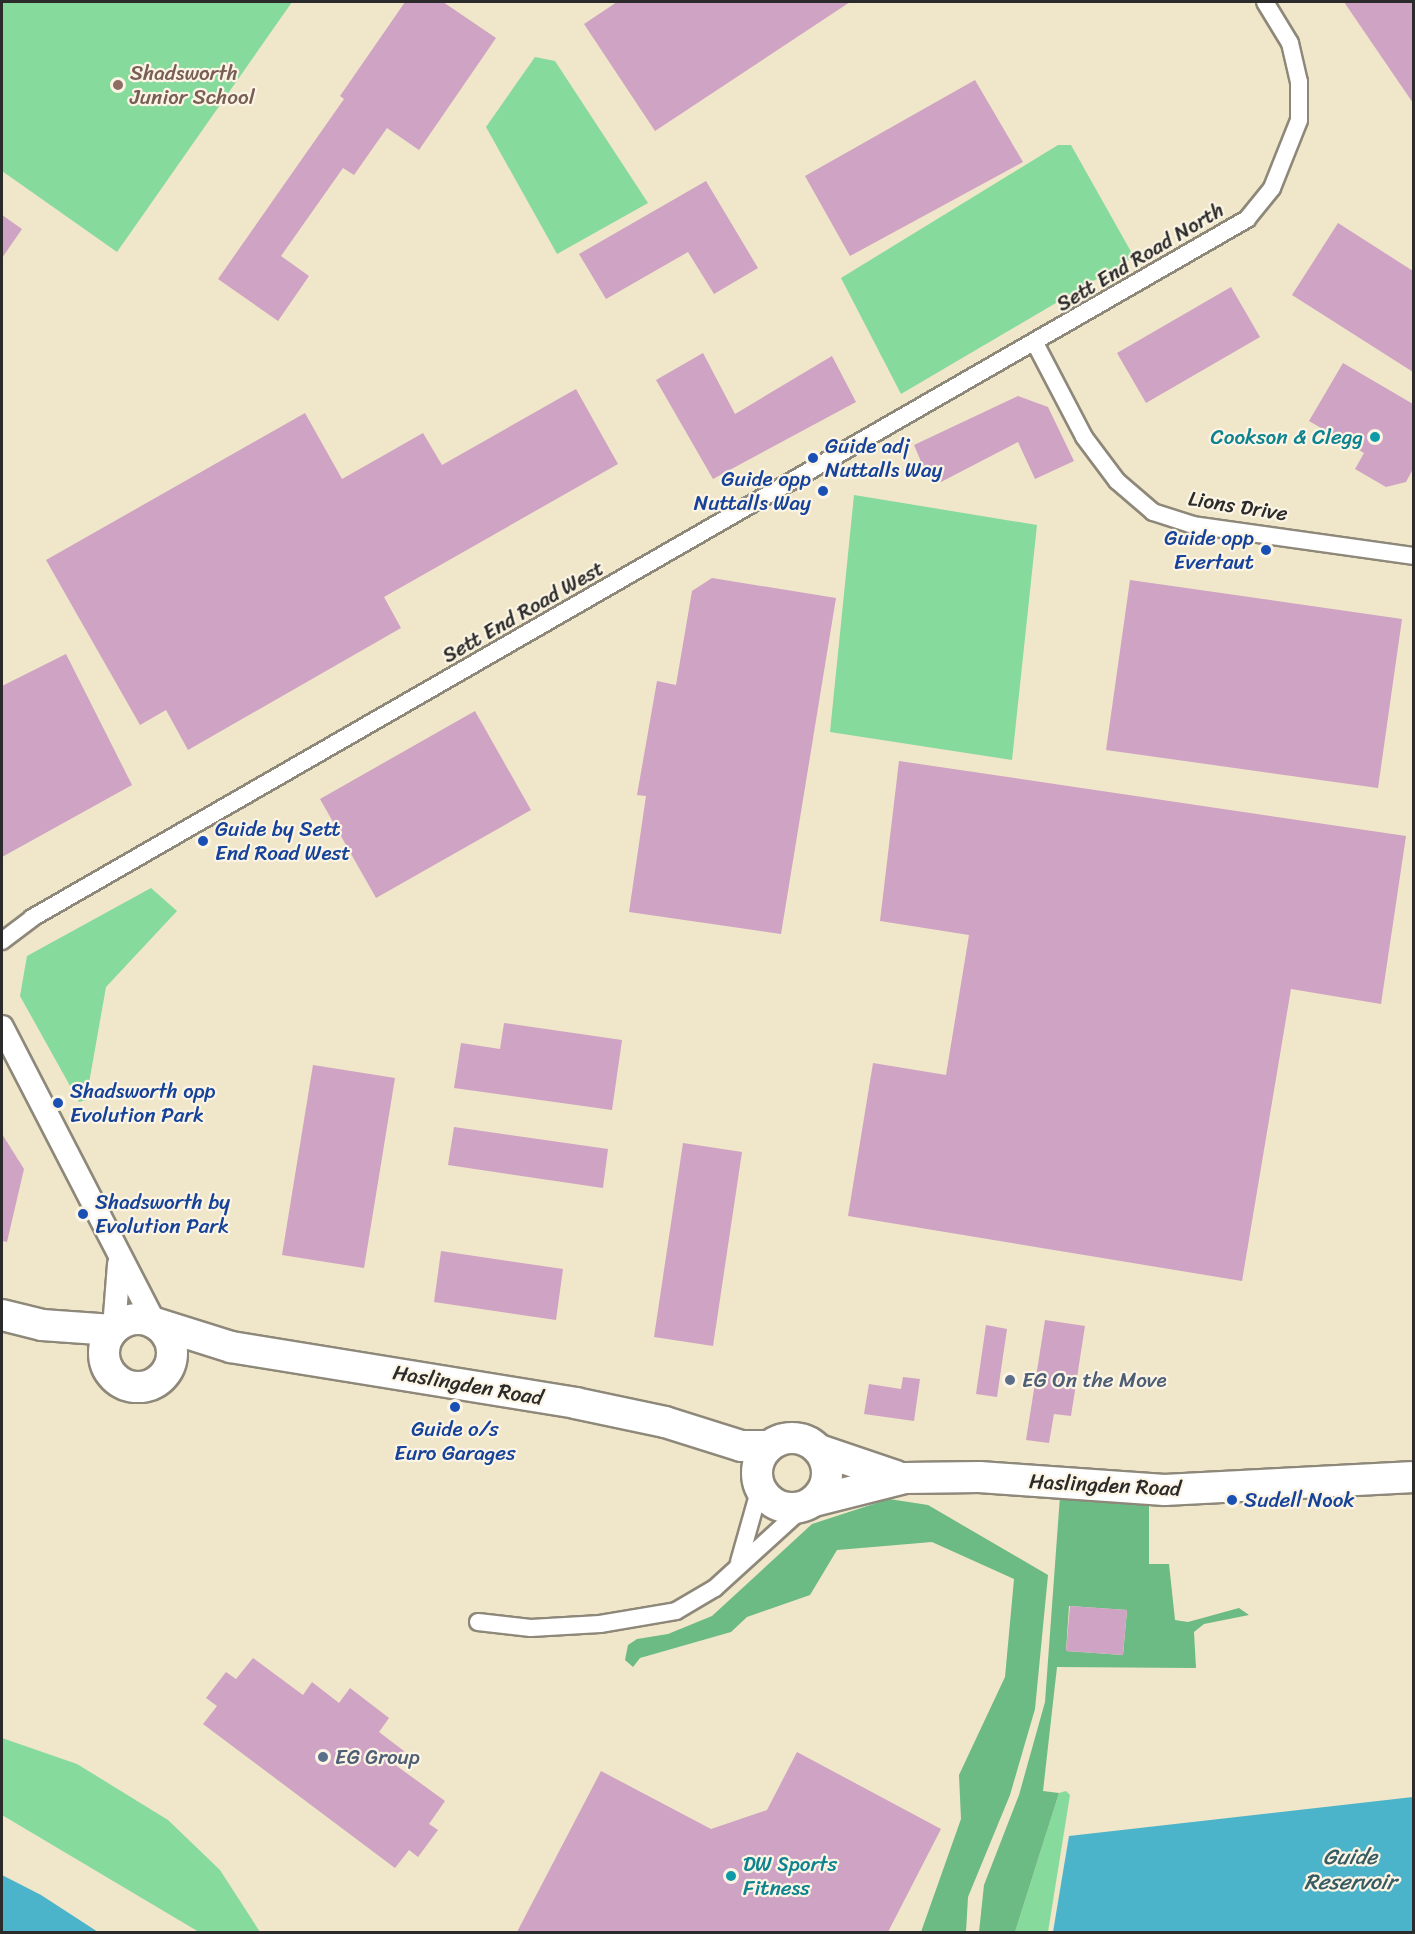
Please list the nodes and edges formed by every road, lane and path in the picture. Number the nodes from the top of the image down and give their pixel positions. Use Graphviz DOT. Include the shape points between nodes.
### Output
graph roads {
  1 [pos="1265,2"];
  2 [pos="1036,345"];
  3 [pos="1413,556"];
  4 [pos="32,918"];
  5 [pos="2,925"];
  6 [pos="2,941"];
  7 [pos="2,1027"];
  8 [pos="6,1044"];
  9 [pos="118,1257"];
  10 [pos="2,1315"];
  11 [pos="155,1323"];
  12 [pos="42,1325"];
  13 [pos="113,1329"];
  14 [pos="231,1347"];
  15 [pos="169,1369"];
  16 [pos="113,1377"];
  17 [pos="703,1435"];
  18 [pos="769,1446"];
  19 [pos="819,1450"];
  20 [pos="1413,1477"];
  21 [pos="905,1478"];
  22 [pos="759,1487"];
  23 [pos="810,1504"];
  24 [pos="738,1562"];
  25 [pos="477,1622"];
  1 -- 2 [label="street, Sett End Road North" via="1290,43 1299,82 1299,120 1272,188 1247,219"];
  2 -- 3 [label="street, Lions Drive" via="1084,437 1118,481 1153,512 1193,525"];
  2 -- 4 [label="street, Sett End Road West"];
  4 -- 5 [label="street, Sett End Road West"];
  4 -- 6 [label="street, Sett End Road West"];
  7 -- 8 [label="main road"];
  8 -- 9 [label="main road"];
  9 -- 11 [label="main road"];
  9 -- 13 [label="main road"];
  10 -- 12 [label="highway"];
  11 -- 13 [label="highway" via="133,1319"];
  11 -- 14 [label="highway, Haslingden Road"];
  11 -- 15 [label="highway" via="170,1340"];
  12 -- 13 [label="highway"];
  12 -- 16 [label="highway"];
  13 -- 16 [label="highway" via="104,1358"];
  14 -- 15 [label="highway, Haslingden Road"];
  14 -- 17 [label="highway, Haslingden Road" via="575,1403"];
  15 -- 16 [label="highway" via="143,1387"];
  17 -- 18 [label="highway, Haslingden Road" via="741,1446"];
  17 -- 22 [label="highway, Haslingden Road"];
  18 -- 19 [label="highway" via="798,1438"];
  18 -- 22 [label="highway" via="757,1465"];
  19 -- 21 [label="highway, Haslingden Road"];
  19 -- 23 [label="highway" via="827,1471"];
  20 -- 21 [label="highway, Haslingden Road" via="1165,1490 979,1477"];
  21 -- 23 [label="highway, Haslingden Road"];
  22 -- 23 [label="highway" via="774,1504"];
  22 -- 24 [label="street"];
  23 -- 24 [label="street"];
  24 -- 25 [label="street" via="705,1595 659,1616 531,1628"];
}
